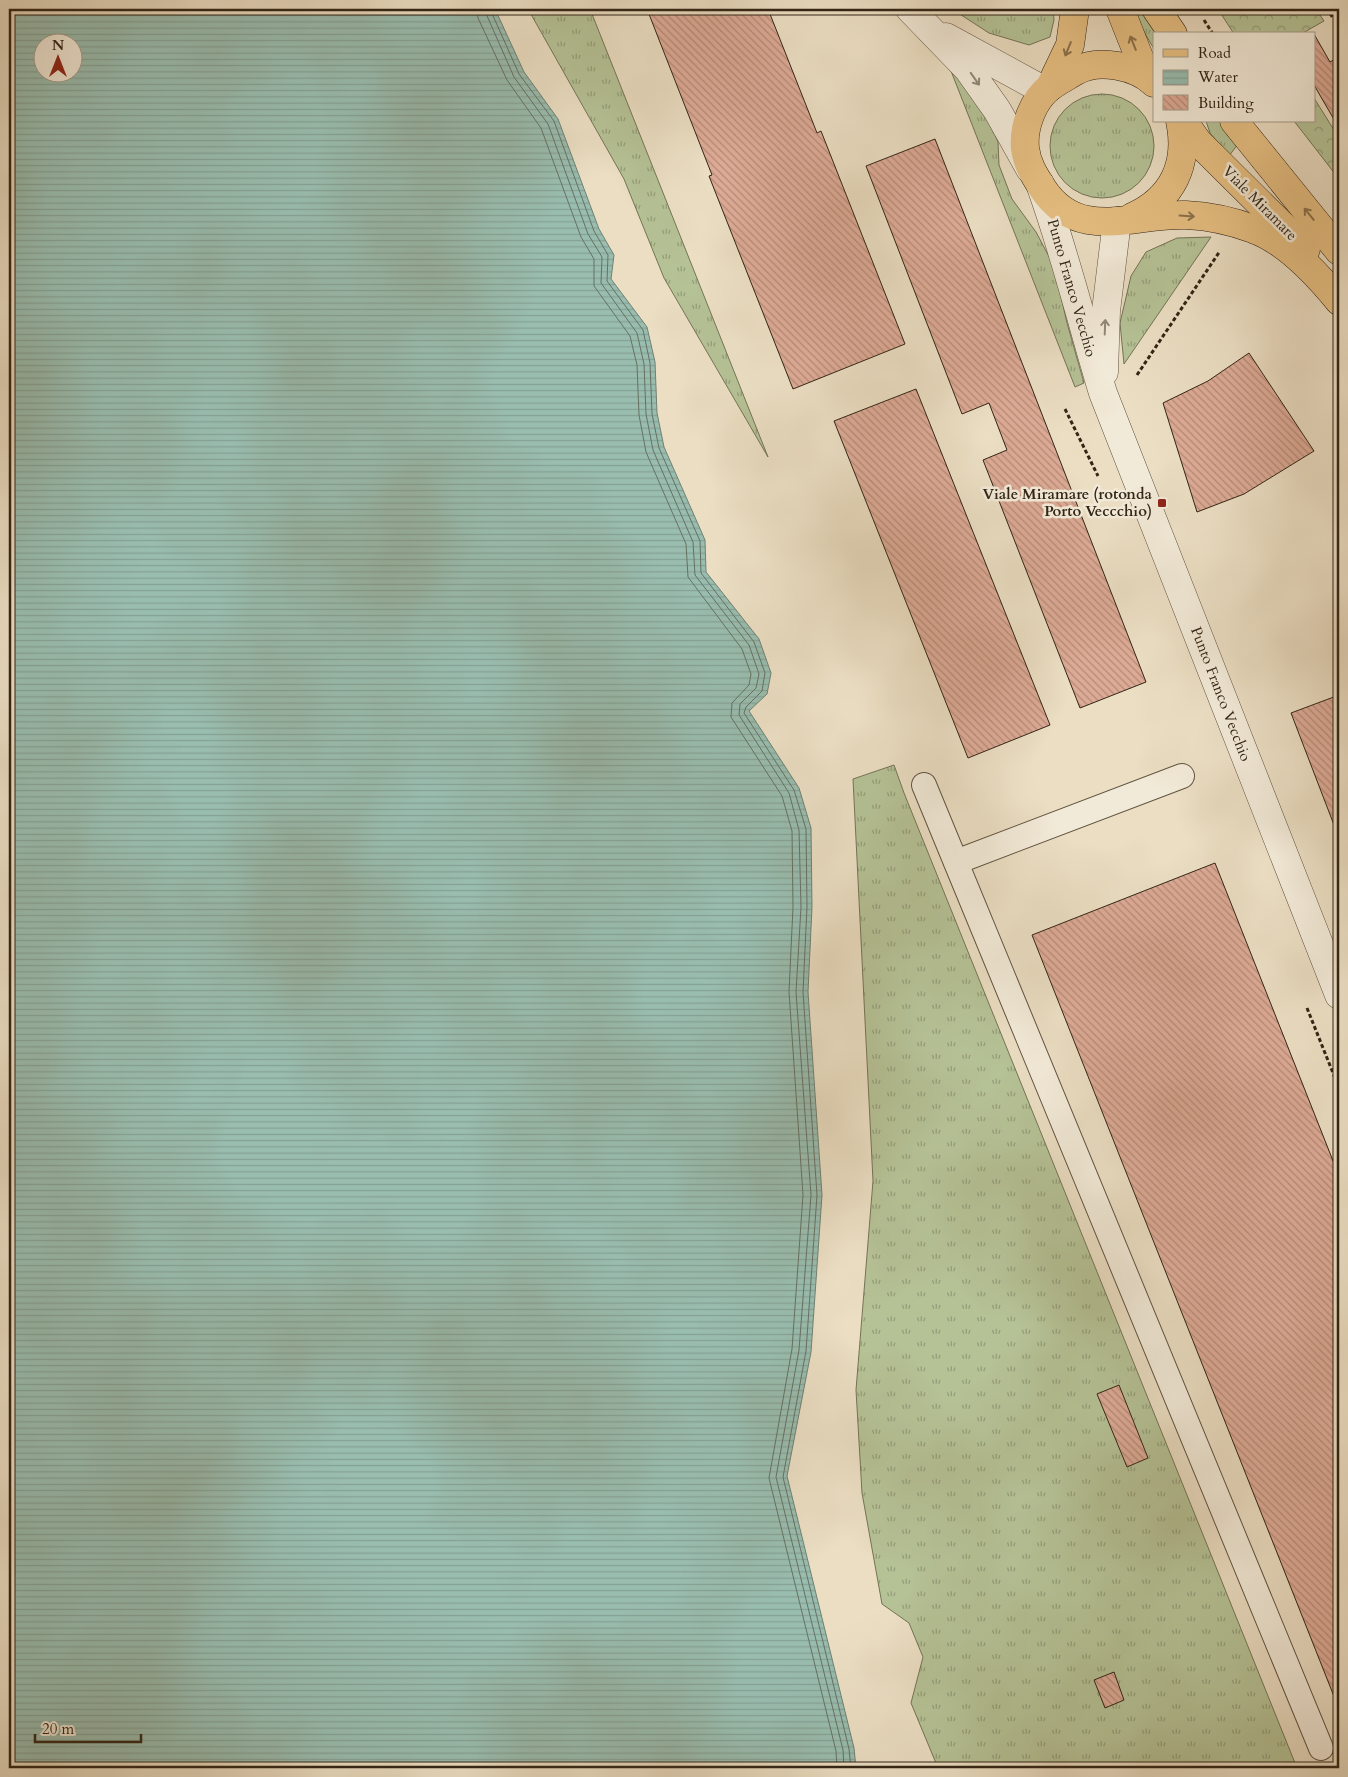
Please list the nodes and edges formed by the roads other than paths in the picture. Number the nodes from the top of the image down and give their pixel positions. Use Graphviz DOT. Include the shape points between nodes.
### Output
graph roads {
  1 [pos="910,9"];
  2 [pos="1075,9"];
  3 [pos="1120,9"];
  4 [pos="1156,9"];
  5 [pos="932,30"];
  6 [pos="1172,32"];
  7 [pos="1151,80"];
  8 [pos="1048,89"];
  9 [pos="1182,122"];
  10 [pos="1183,122"];
  11 [pos="1235,122"];
  12 [pos="1035,177"];
  13 [pos="1119,221"];
  14 [pos="1339,251"];
  15 [pos="1339,284"];
  16 [pos="1339,301"];
  17 [pos="1104,393"];
  18 [pos="1182,776"];
  19 [pos="924,785"];
  20 [pos="956,862"];
  21 [pos="1339,996"];
  22 [pos="1321,1748"];
  1 -- 5 [label="street"];
  2 -- 8 [label="main road, Viale Miramare, one-way" via="1070,45"];
  7 -- 3 [label="main road, Viale Miramare, one-way"];
  4 -- 6 [label="main road"];
  5 -- 8 [label="street"];
  5 -- 12 [label="street, Punto Franco Vecchio, one-way" via="968,70 997,110"];
  7 -- 8 [label="main road, Viale Miramare" via="1124,67 1099,65 1082,68"];
  8 -- 12 [label="main road, Viale Miramare" via="1035,105 1026,127 1025,142"];
  9 -- 13 [label="main road, Viale Miramare" via="1181,164 1170,188 1158,203"];
  10 -- 15 [label="main road, Viale Miramare" via="1198,142"];
  14 -- 11 [label="main road, one-way"];
  12 -- 13 [label="main road, Viale Miramare" via="1052,202 1074,217 1101,223"];
  12 -- 17 [label="street, Punto Franco Vecchio" via="1060,239 1077,308"];
  13 -- 16 [label="main road, Viale Miramare, one-way" via="1187,215 1255,229 1317,274"];
  17 -- 13 [label="street, Punto Franco Vecchio, one-way" via="1106,311"];
  17 -- 21 [label="street, Punto Franco Vecchio"];
  18 -- 20 [label="street"];
  19 -- 20 [label="street"];
  20 -- 22 [label="street"];
}
